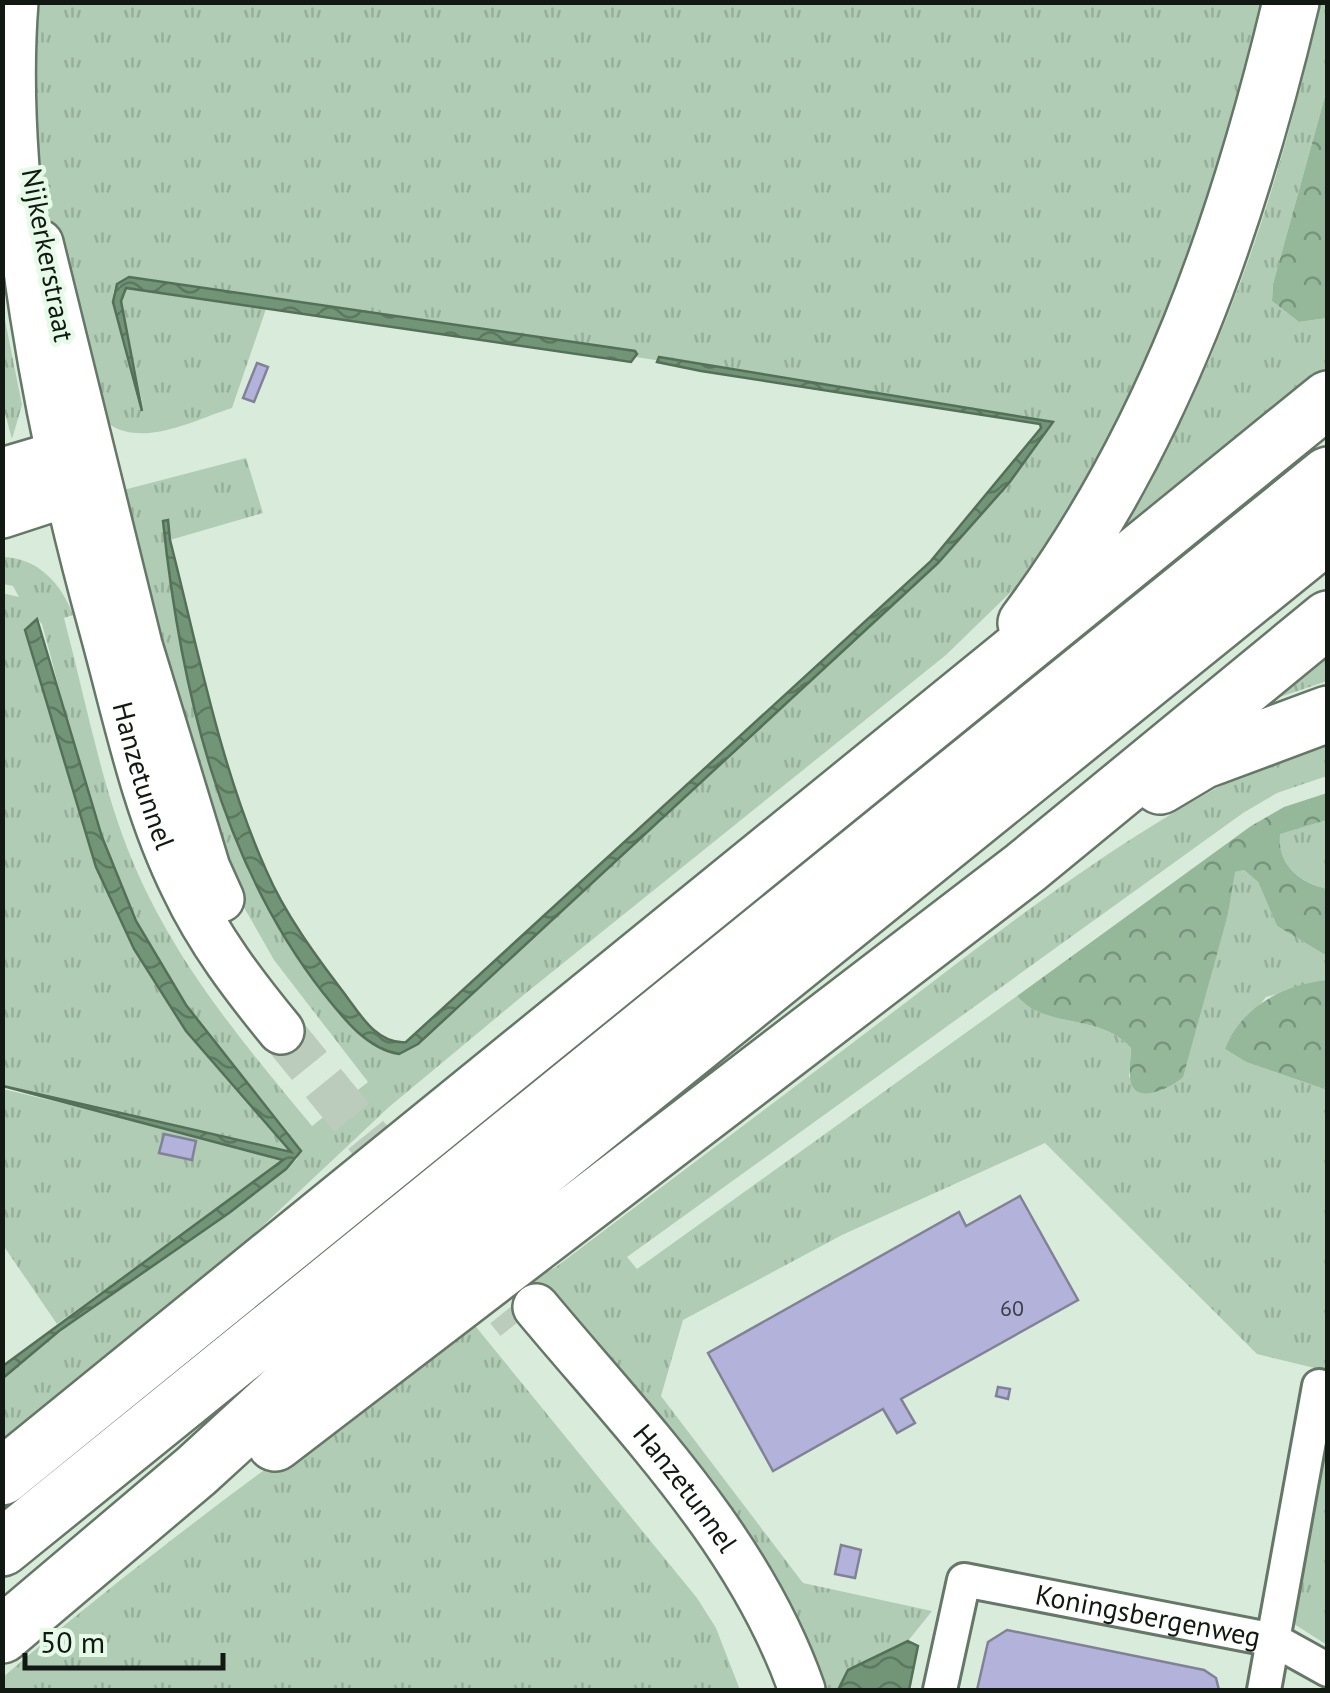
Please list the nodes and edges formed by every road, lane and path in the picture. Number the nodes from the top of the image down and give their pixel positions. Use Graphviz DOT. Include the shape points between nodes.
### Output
graph roads {
  1 [pos="15,2"];
  2 [pos="27,2"];
  3 [pos="1291,2"];
  4 [pos="1328,400"];
  5 [pos="77,469"];
  6 [pos="2,471"];
  7 [pos="1328,475"];
  8 [pos="2,515"];
  9 [pos="1328,534"];
  10 [pos="1328,620"];
  11 [pos="985,678"];
  12 [pos="1328,714"];
  13 [pos="1025,868"];
  14 [pos="290,1024"];
  15 [pos="1328,1388"];
  16 [pos="196,1471"];
  17 [pos="2,1477"];
  18 [pos="2,1548"];
  19 [pos="2,1636"];
  20 [pos="1274,1640"];
  21 [pos="1328,1670"];
  22 [pos="776,1690"];
  23 [pos="802,1690"];
  24 [pos="940,1690"];
  25 [pos="1264,1690"];
  1 -- 5 [label="main road, Nijkerkerstraat" via="4,154 25,326"];
  2 -- 5 [label="main road, Nijkerkerstraat" via="28,158"];
  3 -- 11 [label="highway" via="1237,200 1175,372 1110,495"];
  4 -- 11 [label="highway"];
  5 -- 6 [label="main road"];
  5 -- 8 [label="main road"];
  5 -- 14 [label="main road, Hanzetunnel" via="207,868"];
  7 -- 18 [label="highway"];
  9 -- 16 [label="highway" via="407,1278"];
  10 -- 13 [label="highway"];
  11 -- 17 [label="highway"];
  12 -- 13 [label="highway" via="1202,761"];
  13 -- 16 [label="highway" via="242,1469"];
  15 -- 20 [label="street" via="1319,1386"];
  16 -- 19 [label="highway"];
  20 -- 21 [label="street, Koningsbergenweg"];
  20 -- 24 [label="street, Koningsbergenweg" via="964,1580"];
  20 -- 25 [label="street"];
  22 -- 23 [label="main road, Hanzetunnel" via="722,1574 527,1314 739,1555 784,1638"];
}
